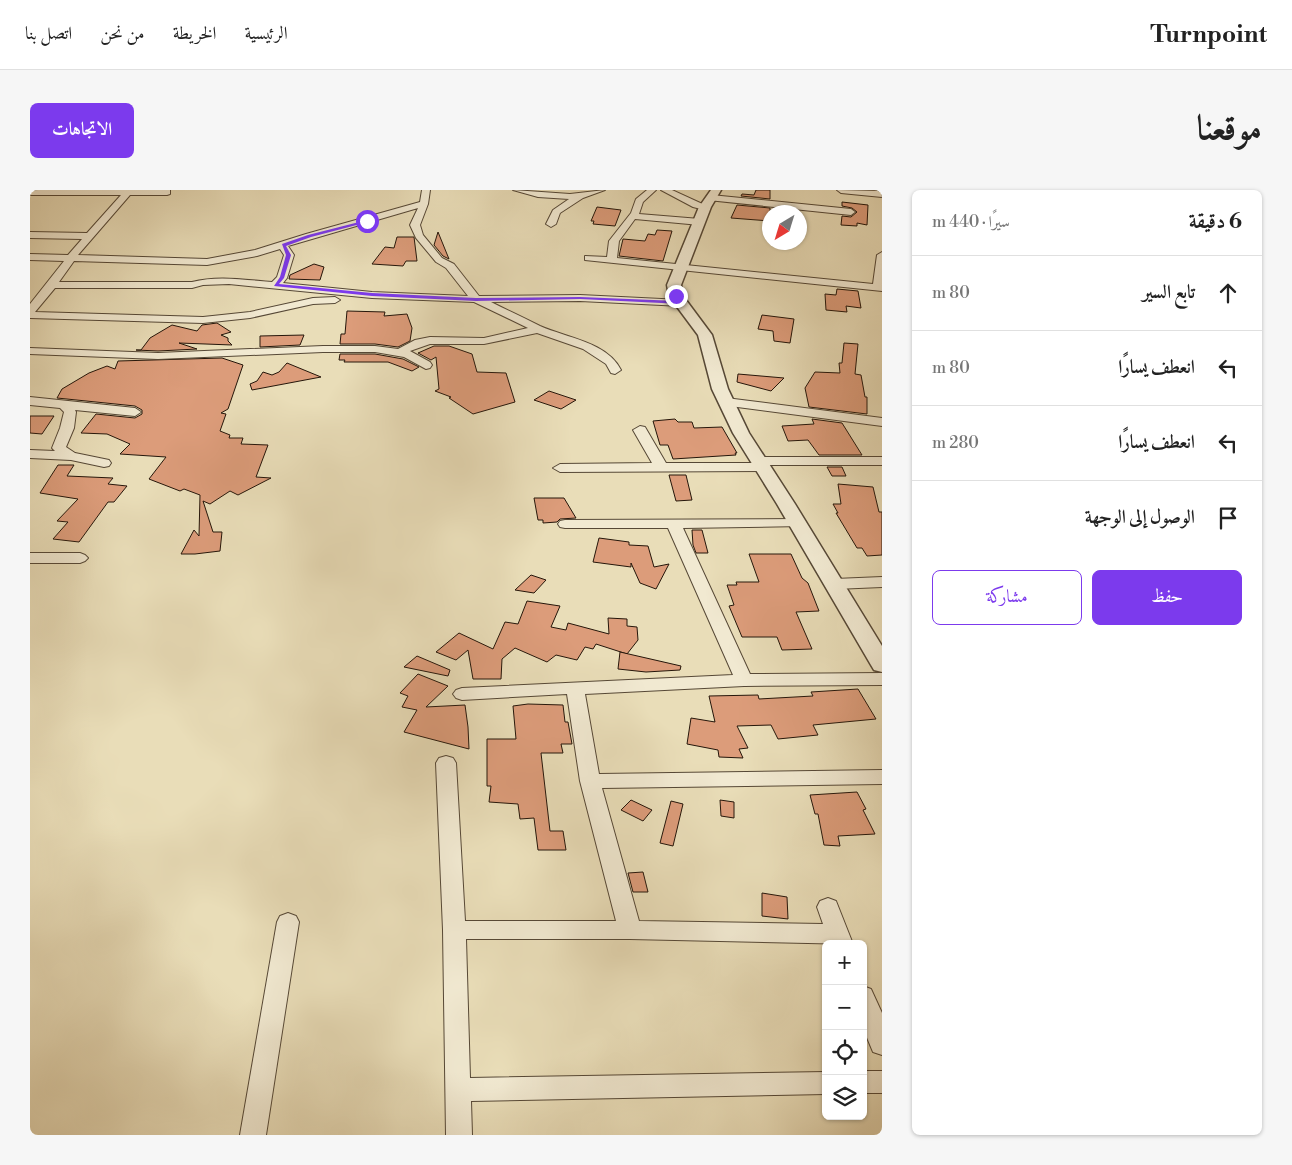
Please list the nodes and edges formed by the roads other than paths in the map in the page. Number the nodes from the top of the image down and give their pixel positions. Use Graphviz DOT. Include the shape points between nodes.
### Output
graph roads {
  1 [pos="426,190"];
  2 [pos="517,190"];
  3 [pos="601,190"];
  4 [pos="652,190"];
  5 [pos="665,190"];
  6 [pos="841,190"];
  7 [pos="127,191"];
  8 [pos="30,192"];
  9 [pos="167,192"];
  10 [pos="882,194"];
  11 [pos="579,197"];
  12 [pos="424,204"];
  13 [pos="708,204"];
  14 [pos="851,212"];
  15 [pos="632,216"];
  16 [pos="551,224"];
  17 [pos="30,235"];
  18 [pos="90,236"];
  19 [pos="283,245"];
  20 [pos="882,255"];
  21 [pos="30,257"];
  22 [pos="71,258"];
  23 [pos="588,258"];
  24 [pos="612,260"];
  25 [pos="681,267"];
  26 [pos="275,285"];
  27 [pos="52,286"];
  28 [pos="880,287"];
  29 [pos="410,296"];
  30 [pos="476,300"];
  31 [pos="682,303"];
  32 [pos="30,313"];
  33 [pos="538,329"];
  34 [pos="30,351"];
  35 [pos="400,353"];
  36 [pos="426,365"];
  37 [pos="615,370"];
  38 [pos="30,401"];
  39 [pos="726,402"];
  40 [pos="64,405"];
  41 [pos="135,412"];
  42 [pos="882,422"];
  43 [pos="640,430"];
  44 [pos="30,454"];
  45 [pos="71,456"];
  46 [pos="882,461"];
  47 [pos="104,462"];
  48 [pos="761,464"];
  49 [pos="560,468"];
  50 [pos="662,468"];
  51 [pos="798,523"];
  52 [pos="565,524"];
  53 [pos="674,524"];
  54 [pos="30,558"];
  55 [pos="80,558"];
  56 [pos="882,582"];
  57 [pos="835,584"];
  58 [pos="882,665"];
  59 [pos="882,679"];
  60 [pos="744,680"];
  61 [pos="575,688"];
  62 [pos="462,694"];
  63 [pos="446,763"];
  64 [pos="882,777"];
  65 [pos="590,781"];
  66 [pos="828,907"];
  67 [pos="288,922"];
  68 [pos="454,930"];
  69 [pos="630,930"];
  70 [pos="840,939"];
  71 [pos="867,1006"];
  72 [pos="882,1044"];
  73 [pos="867,1082"];
  74 [pos="882,1082"];
  75 [pos="822,1083"];
  76 [pos="458,1090"];
  77 [pos="253,1135"];
  78 [pos="459,1135"];
  1 -- 12 [label="street"];
  2 -- 11 [label="street"];
  3 -- 11 [label="street"];
  4 -- 15 [label="street" via="639,201"];
  5 -- 13 [label="street" via="696,206"];
  6 -- 10 [label="street"];
  7 -- 8 [label="street"];
  7 -- 9 [label="street"];
  7 -- 18 [label="street"];
  11 -- 16 [label="street" via="556,212"];
  12 -- 19 [label="street"];
  12 -- 30 [label="street" via="416,225 419,236 439,260 450,266"];
  13 -- 14 [label="street"];
  13 -- 15 [label="street"];
  13 -- 25 [label="street"];
  15 -- 24 [label="street" via="614,241"];
  17 -- 18 [label="street"];
  18 -- 22 [label="street"];
  19 -- 22 [label="street" via="231,259 192,263"];
  19 -- 26 [label="street" via="288,255 282,278"];
  20 -- 28 [label="street"];
  21 -- 22 [label="street"];
  22 -- 27 [label="street"];
  23 -- 24 [label="street"];
  24 -- 25 [label="street"];
  25 -- 28 [label="street"];
  25 -- 31 [label="street" via="674,285 676,296"];
  26 -- 27 [label="street" via="229,281 192,285"];
  26 -- 29 [label="street"];
  27 -- 32 [label="street"];
  29 -- 30 [label="street"];
  29 -- 32 [label="street" via="313,300 250,315 203,320"];
  30 -- 31 [label="street" via="580,298"];
  30 -- 33 [label="street"];
  31 -- 39 [label="street" via="705,334"];
  33 -- 35 [label="street" via="482,341 438,339"];
  33 -- 37 [label="street" via="587,347 611,362"];
  34 -- 35 [label="street" via="158,356 323,349 375,349"];
  35 -- 36 [label="street"];
  38 -- 40 [label="street"];
  39 -- 42 [label="street"];
  39 -- 48 [label="street"];
  40 -- 41 [label="street"];
  40 -- 45 [label="street" via="70,412 59,448"];
  43 -- 50 [label="street"];
  44 -- 45 [label="street"];
  45 -- 47 [label="street"];
  46 -- 48 [label="street"];
  48 -- 50 [label="street"];
  48 -- 51 [label="street"];
  49 -- 50 [label="street"];
  51 -- 53 [label="street"];
  51 -- 57 [label="street"];
  52 -- 53 [label="street"];
  53 -- 60 [label="street"];
  54 -- 55 [label="street"];
  56 -- 57 [label="street"];
  57 -- 58 [label="street"];
  59 -- 60 [label="street"];
  60 -- 61 [label="street"];
  61 -- 62 [label="street"];
  61 -- 65 [label="street"];
  63 -- 68 [label="street"];
  64 -- 65 [label="street"];
  65 -- 69 [label="street"];
  66 -- 70 [label="street"];
  67 -- 77 [label="street"];
  68 -- 69 [label="street"];
  68 -- 76 [label="street"];
  69 -- 70 [label="street"];
  71 -- 72 [label="street"];
  73 -- 74 [label="street"];
  75 -- 76 [label="street"];
  76 -- 78 [label="street"];
}
